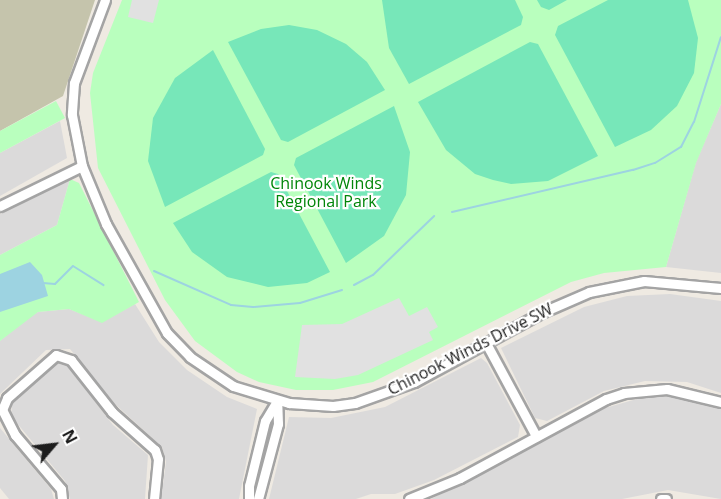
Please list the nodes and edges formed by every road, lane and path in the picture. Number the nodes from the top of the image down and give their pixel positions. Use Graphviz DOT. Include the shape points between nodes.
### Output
graph roads {
  1 [pos="105,0"];
  2 [pos="82,166"];
  3 [pos="0,206"];
  4 [pos="721,288"];
  5 [pos="486,343"];
  6 [pos="277,401"];
  7 [pos="721,402"];
  8 [pos="536,436"];
  9 [pos="62,499"];
  10 [pos="154,499"];
  11 [pos="249,499"];
  12 [pos="258,499"];
  13 [pos="409,499"];
  1 -- 2 [label="street, Chinook Winds Drive SW" via="74,83 72,115"];
  2 -- 3 [label="street"];
  2 -- 6 [label="street, Chinook Winds Drive SW" via="122,255 167,333 209,373"];
  4 -- 5 [label="street, Chinook Winds Drive SW" via="673,281 613,286 566,300"];
  5 -- 6 [label="street, Chinook Winds Drive SW" via="414,382 364,400 333,406"];
  5 -- 8 [label="street"];
  6 -- 11 [label="street" via="265,421"];
  6 -- 12 [label="street" via="278,424"];
  7 -- 8 [label="street" via="667,389 624,393"];
  8 -- 13 [label="street" via="460,478"];
  9 -- 10 [label="street" via="61,489 15,435 2,410 7,398 56,355 71,360 112,412 155,450 158,459"];
}
